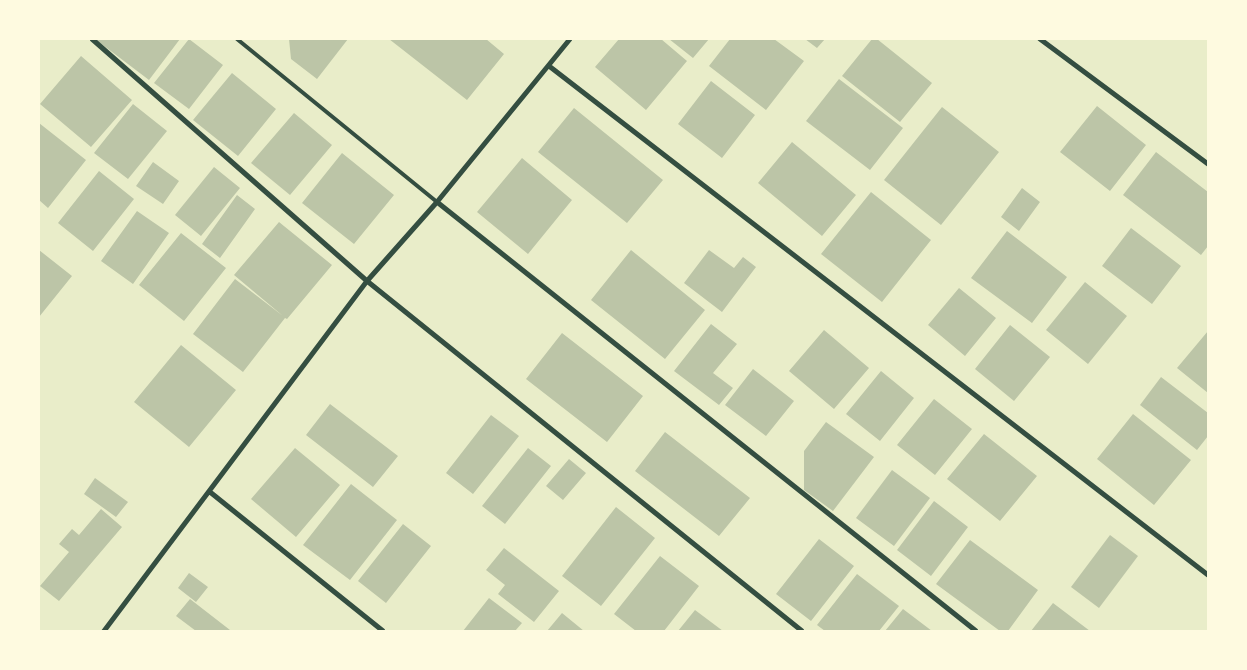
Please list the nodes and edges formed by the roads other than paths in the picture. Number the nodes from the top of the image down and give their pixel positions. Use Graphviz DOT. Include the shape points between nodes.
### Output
graph roads {
  1 [pos="92,39"];
  2 [pos="237,39"];
  3 [pos="570,39"];
  4 [pos="1040,39"];
  5 [pos="549,66"];
  6 [pos="1208,164"];
  7 [pos="436,202"];
  8 [pos="367,281"];
  9 [pos="210,492"];
  10 [pos="1208,575"];
  11 [pos="104,631"];
  12 [pos="383,631"];
  13 [pos="802,631"];
  14 [pos="976,631"];
  1 -- 8 [label="street"];
  2 -- 7 [label="lane"];
  3 -- 5 [label="street"];
  4 -- 6 [label="street"];
  5 -- 7 [label="street"];
  5 -- 10 [label="street"];
  7 -- 8 [label="street"];
  7 -- 14 [label="street"];
  8 -- 9 [label="street"];
  8 -- 13 [label="street"];
  9 -- 11 [label="street"];
  9 -- 12 [label="street"];
}
